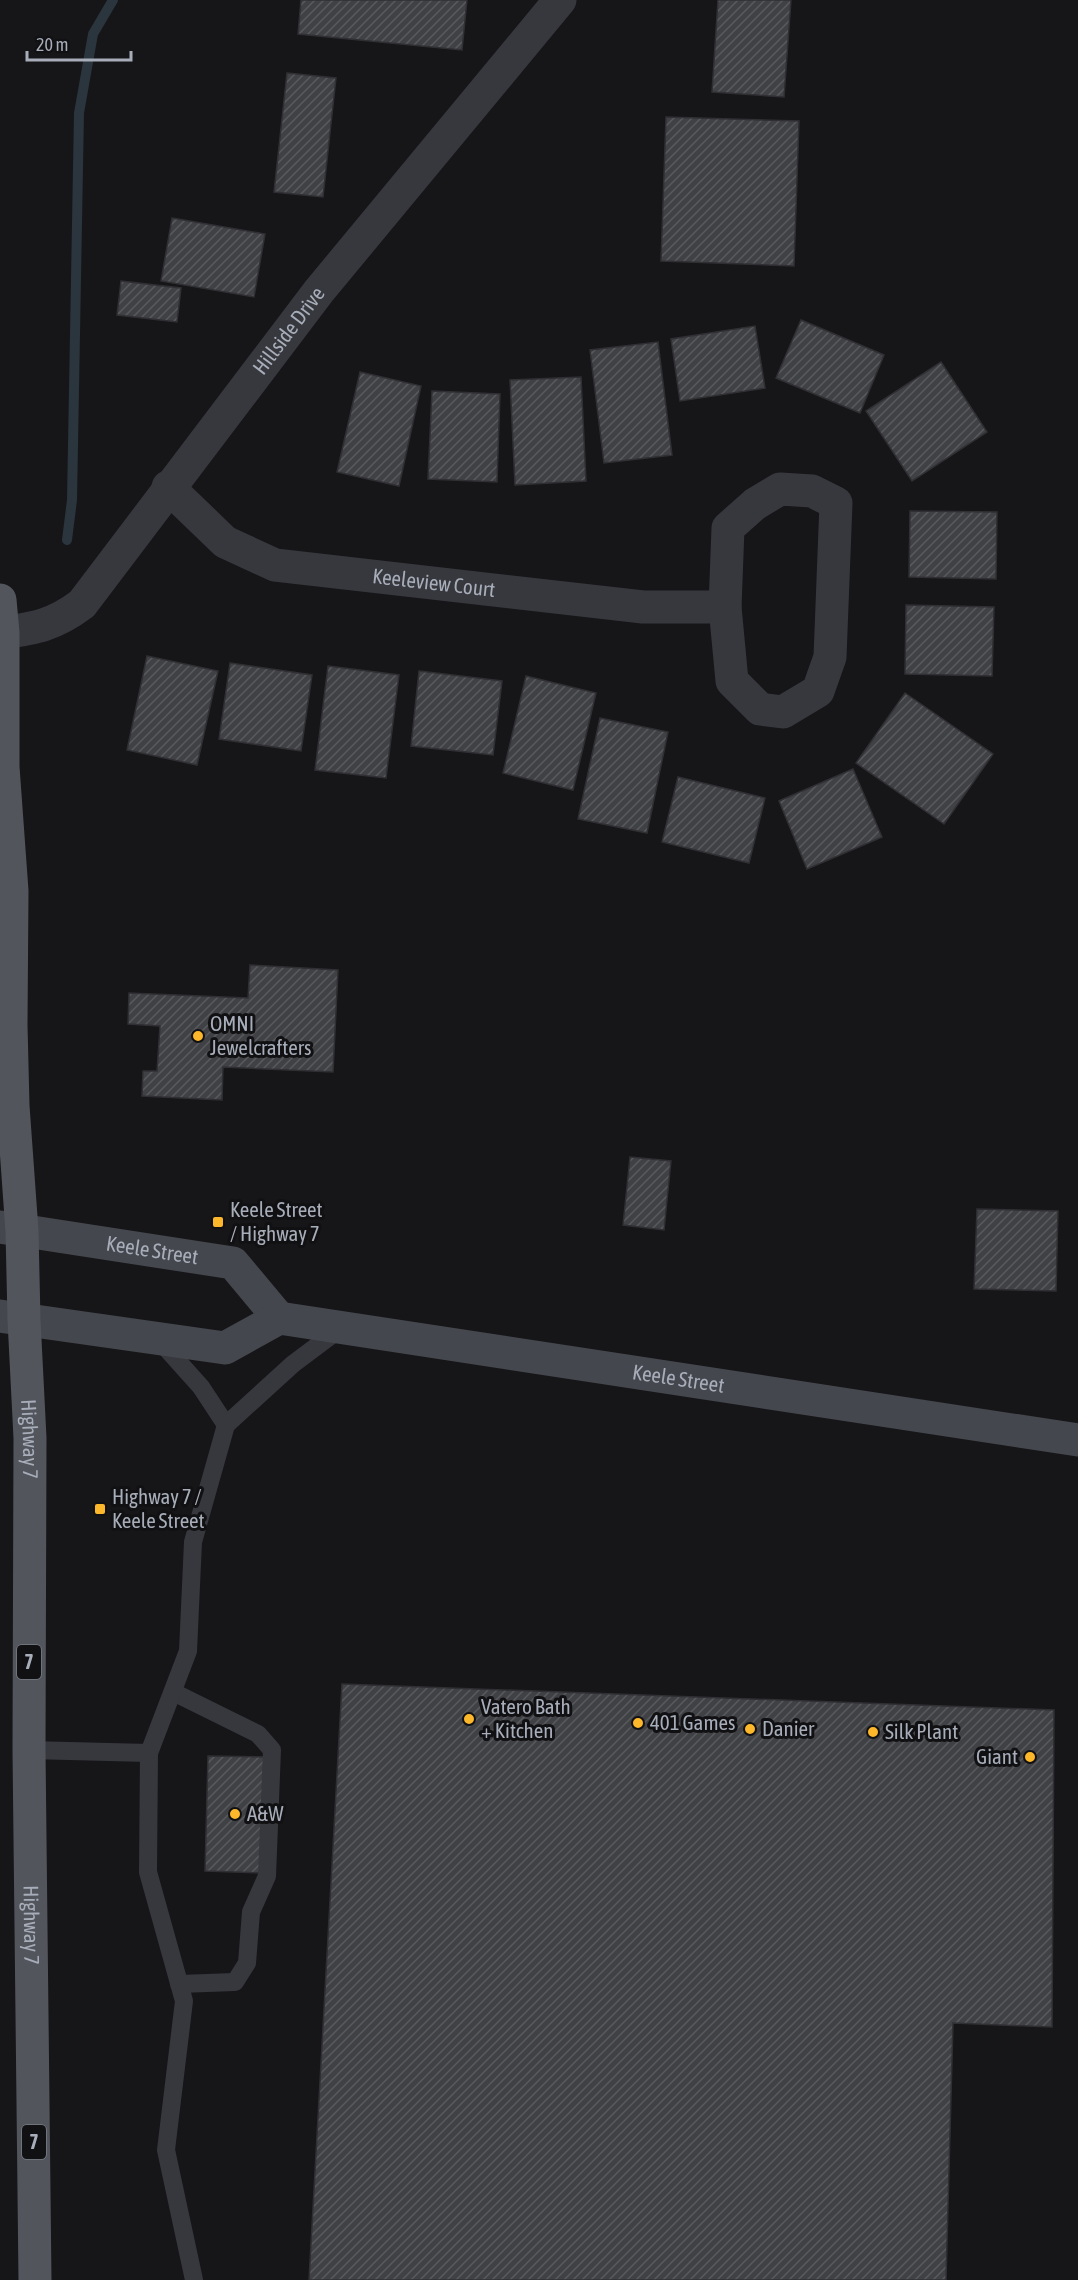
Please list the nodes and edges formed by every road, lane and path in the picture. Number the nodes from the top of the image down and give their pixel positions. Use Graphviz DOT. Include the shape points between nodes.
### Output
graph roads {
  1 [pos="560,0"];
  2 [pos="168,487"];
  3 [pos="0,600"];
  4 [pos="725,607"];
  5 [pos="3,633"];
  6 [pos="11,1229"];
  7 [pos="12,1318"];
  8 [pos="279,1318"];
  9 [pos="341,1328"];
  10 [pos="157,1338"];
  11 [pos="226,1425"];
  12 [pos="1078,1440"];
  13 [pos="173,1692"];
  14 [pos="29,1750"];
  15 [pos="150,1753"];
  16 [pos="179,1984"];
  17 [pos="35,2280"];
  18 [pos="194,2280"];
  1 -- 2 [label="street, Hillside Drive" via="319,291"];
  2 -- 4 [label="street, Keeleview Court" via="225,542 275,565 643,607"];
  2 -- 5 [label="street, Hillside Drive" via="82,604 42,627"];
  3 -- 5 [label="main road, Highway 7 / 7"];
  4 -- 4 [label="street" via="732,681 760,709 783,712 818,691 830,657 836,503 812,491 780,489 728,528"];
  5 -- 6 [label="main road, Highway 7 / 7" via="3,767 12,891"];
  6 -- 7 [label="main road, Highway 7 / 7"];
  6 -- 8 [label="main road, Keele Street" via="233,1263"];
  7 -- 10 [label="main road"];
  7 -- 14 [label="main road, Highway 7 / 7" via="30,1438"];
  8 -- 9 [label="main road, Keele Street"];
  8 -- 10 [label="main road" via="225,1348"];
  9 -- 11 [label="lane" via="293,1364"];
  9 -- 12 [label="main road, Keele Street"];
  10 -- 11 [label="lane" via="201,1387"];
  11 -- 13 [label="lane" via="193,1542 188,1651"];
  13 -- 15 [label="lane"];
  13 -- 16 [label="lane" via="258,1734 272,1750 267,1876 251,1912 247,1963 235,1982"];
  14 -- 15 [label="lane"];
  14 -- 17 [label="main road, Highway 7 / 7"];
  15 -- 16 [label="lane" via="148,1872"];
  16 -- 18 [label="lane" via="184,2001 166,2150"];
}
